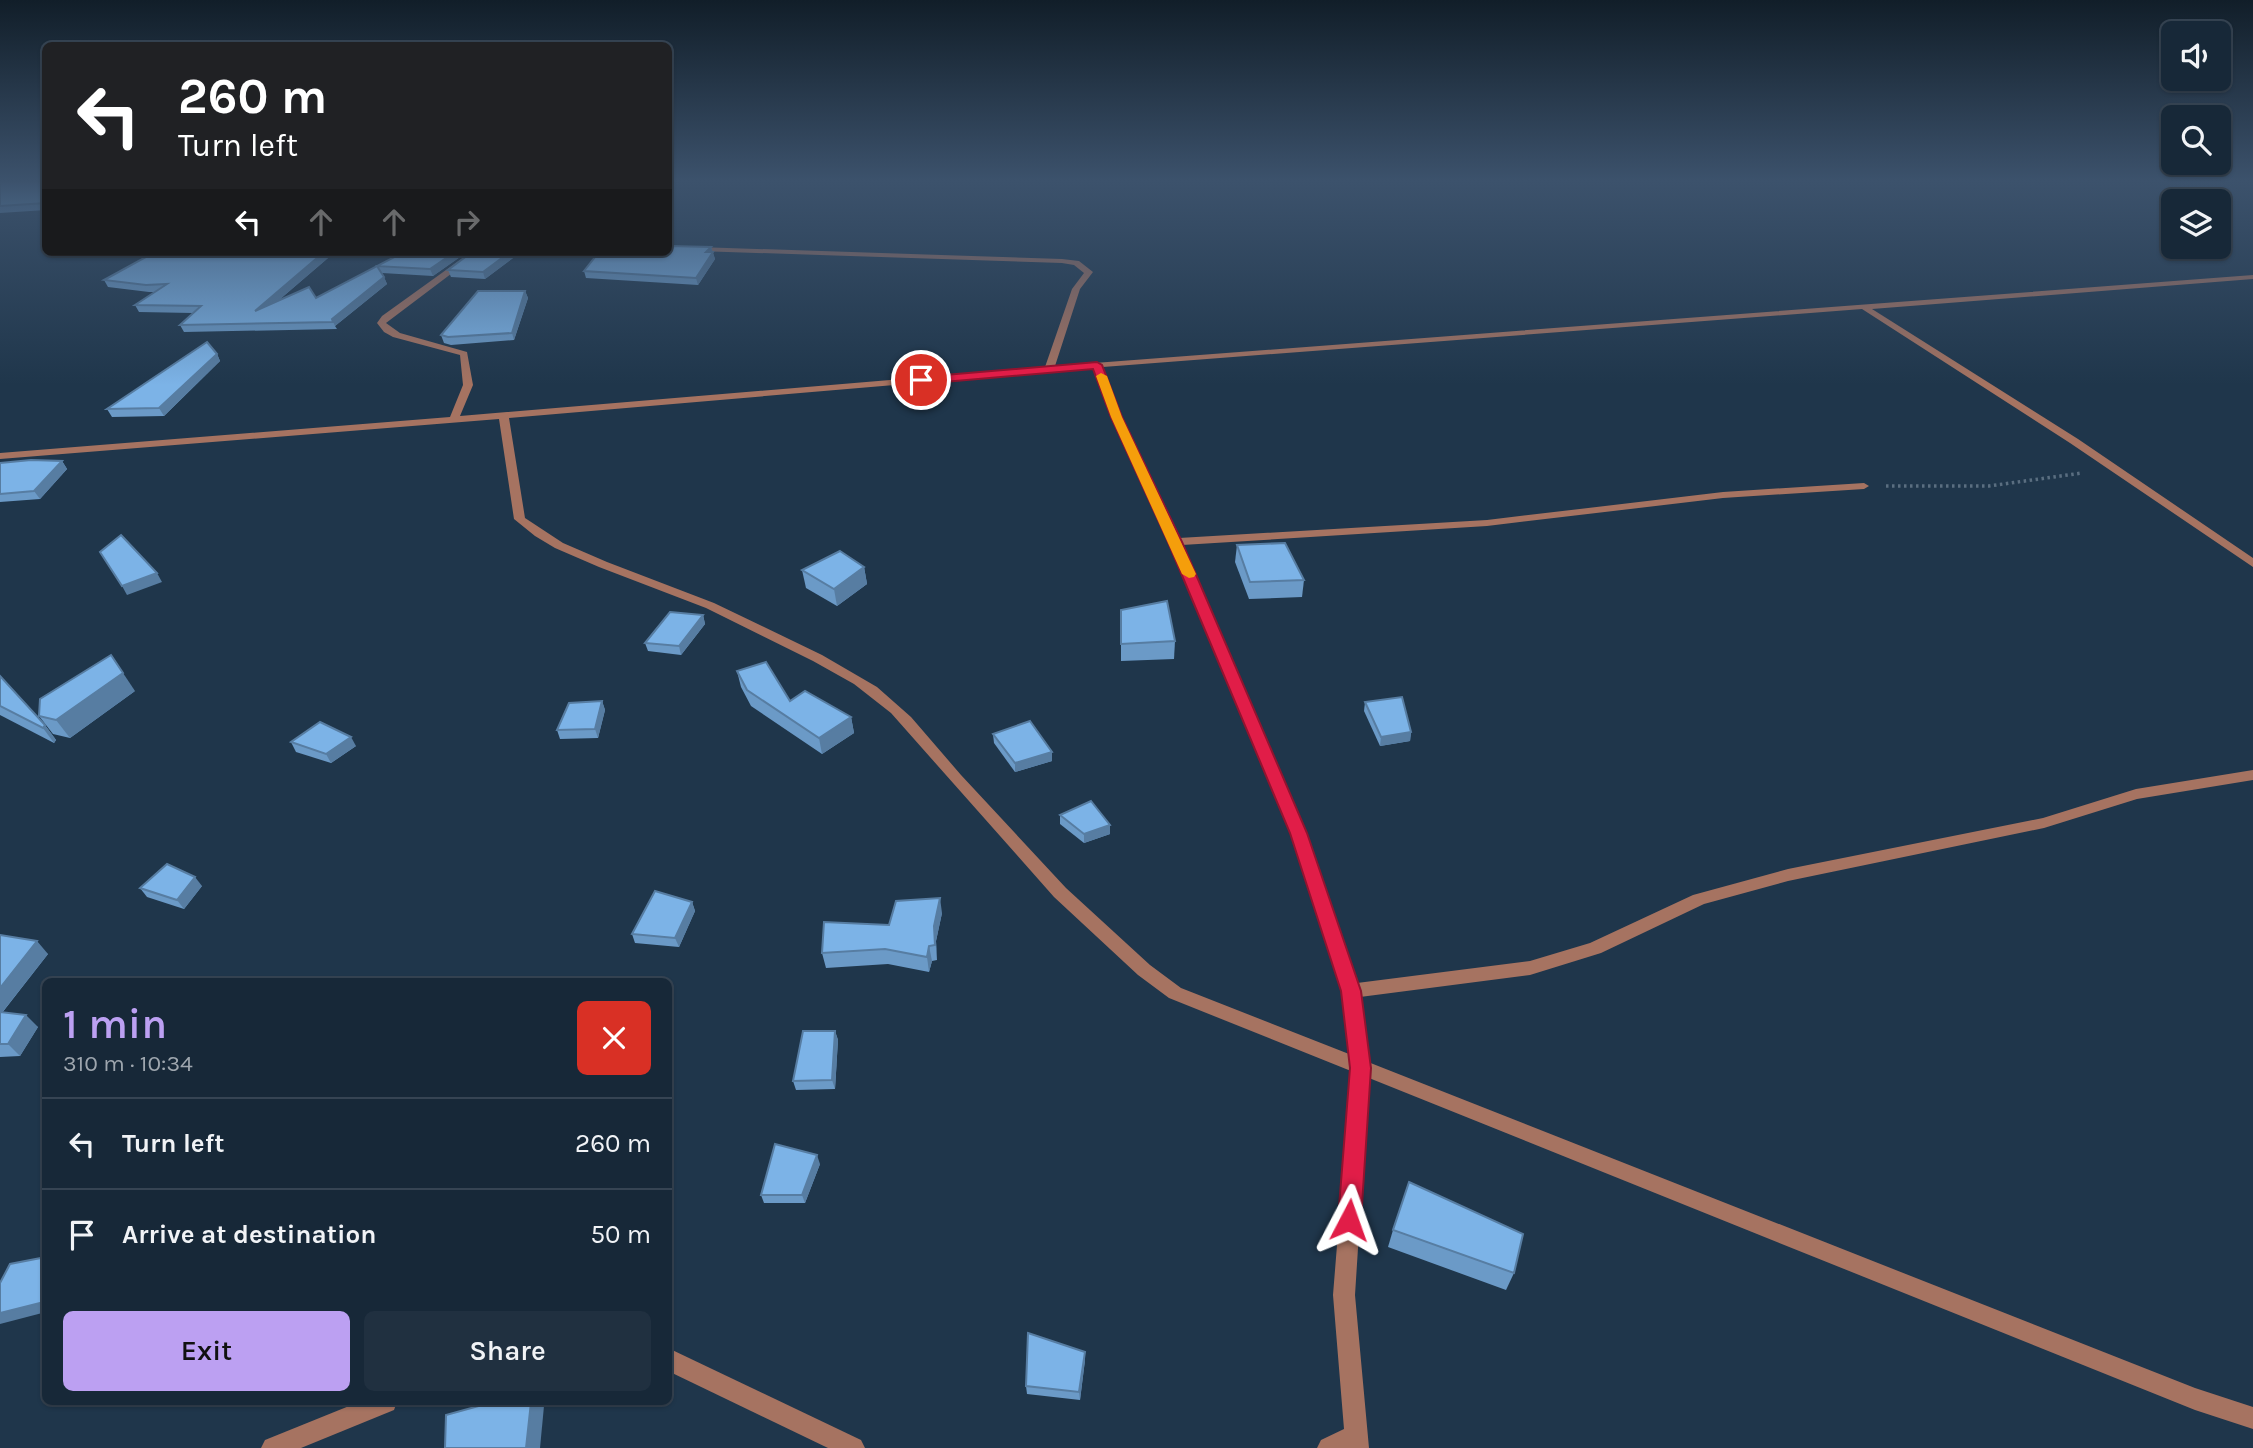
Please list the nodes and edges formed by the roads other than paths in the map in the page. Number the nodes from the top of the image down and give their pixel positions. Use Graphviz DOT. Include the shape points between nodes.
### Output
graph roads {
  1 [pos="725,250"];
  2 [pos="470,256"];
  3 [pos="2253,277"];
  4 [pos="1865,308"];
  5 [pos="1097,365"];
  6 [pos="1049,369"];
  7 [pos="503,415"];
  8 [pos="454,419"];
  9 [pos="0,456"];
  10 [pos="1864,486"];
  11 [pos="1175,542"];
  12 [pos="2253,564"];
  13 [pos="2253,775"];
  14 [pos="1351,991"];
  15 [pos="1360,1068"];
  16 [pos="672,1361"];
  17 [pos="379,1405"];
  18 [pos="2253,1418"];
  19 [pos="1357,1441"];
  20 [pos="273,1448"];
  21 [pos="853,1448"];
  22 [pos="1329,1448"];
  1 -- 6 [label="street" via="1076,263 1088,272 1076,289"];
  2 -- 8 [label="street" via="381,323 394,334 464,354 468,385"];
  3 -- 4 [label="street"];
  4 -- 5 [label="street"];
  4 -- 12 [label="street"];
  5 -- 6 [label="street"];
  5 -- 11 [label="street"];
  6 -- 7 [label="street"];
  7 -- 8 [label="street"];
  7 -- 15 [label="street" via="520,519 537,533 609,567 695,598 832,665 874,691 895,708 1074,909 1133,964 1175,993"];
  8 -- 9 [label="street"];
  10 -- 11 [label="street" via="1723,495 1487,523"];
  11 -- 14 [label="street" via="1298,833"];
  13 -- 14 [label="street" via="2136,794 2044,823 1788,875 1699,899 1595,948 1530,968"];
  14 -- 15 [label="street"];
  15 -- 18 [label="street"];
  15 -- 19 [label="street" via="1344,1295"];
  16 -- 21 [label="street"];
  17 -- 20 [label="street"];
  19 -- 22 [label="street"];
}
